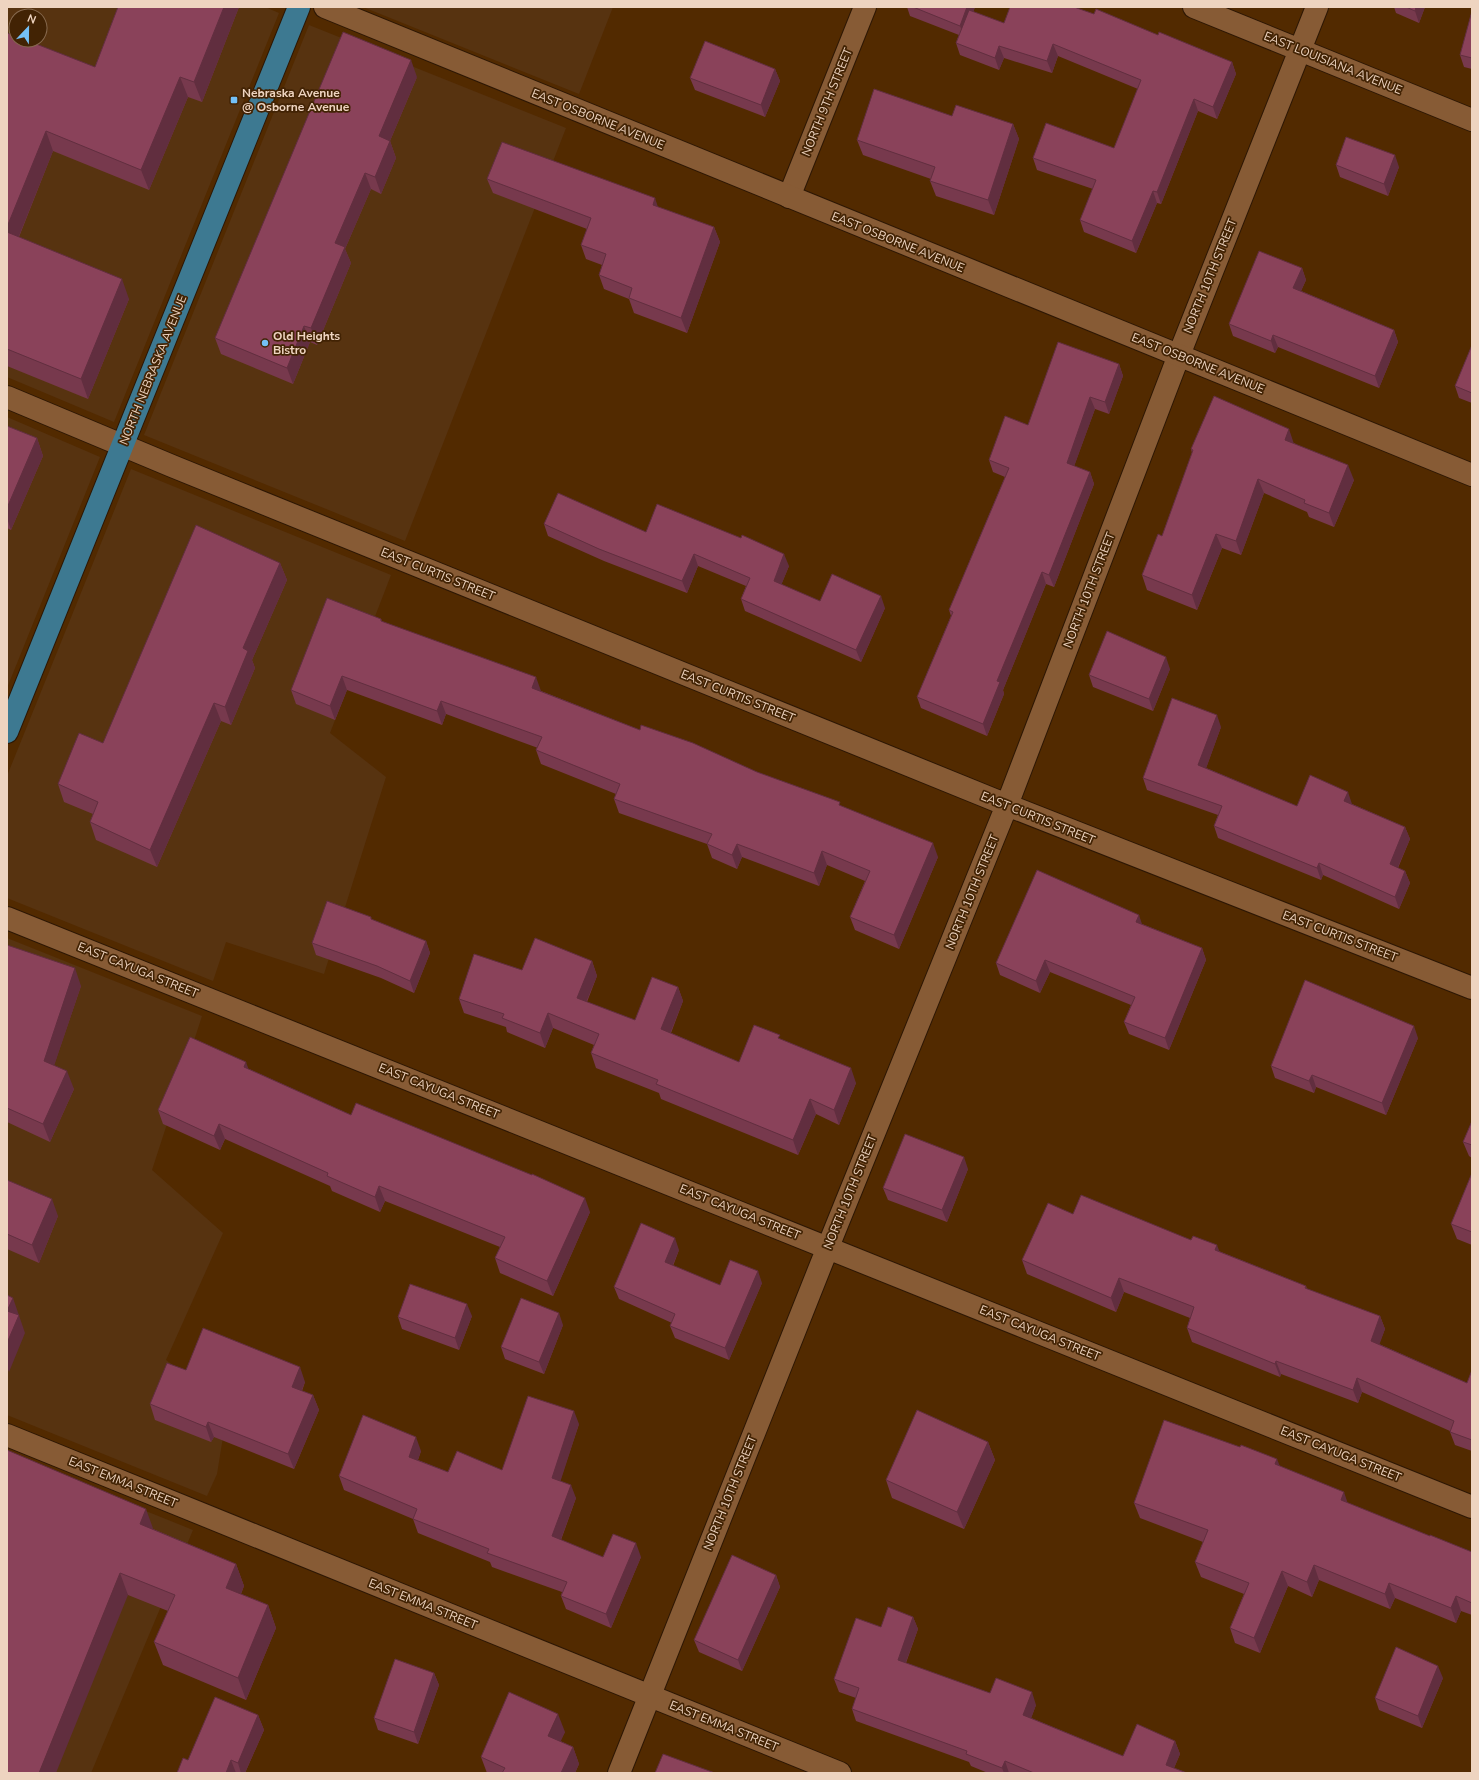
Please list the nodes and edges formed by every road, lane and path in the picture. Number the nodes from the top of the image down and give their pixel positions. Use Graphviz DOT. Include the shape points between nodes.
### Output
graph roads {
  1 [pos="299,7"];
  2 [pos="325,7"];
  3 [pos="865,7"];
  4 [pos="1194,7"];
  5 [pos="1317,7"];
  6 [pos="1300,50"];
  7 [pos="1472,120"];
  8 [pos="789,197"];
  9 [pos="1179,355"];
  10 [pos="7,397"];
  11 [pos="122,446"];
  12 [pos="1472,475"];
  13 [pos="7,732"];
  14 [pos="1007,805"];
  15 [pos="7,918"];
  16 [pos="1472,988"];
  17 [pos="828,1247"];
  18 [pos="7,1434"];
  19 [pos="1472,1507"];
  20 [pos="650,1696"];
  21 [pos="619,1773"];
  22 [pos="840,1773"];
  1 -- 11 [label="main road, NORTH NEBRASKA AVENUE"];
  2 -- 8 [label="street, EAST OSBORNE AVENUE"];
  3 -- 8 [label="street, NORTH 9TH STREET"];
  4 -- 6 [label="street, EAST LOUISIANA AVENUE"];
  5 -- 6 [label="street, NORTH 10TH STREET"];
  6 -- 7 [label="street, EAST LOUISIANA AVENUE"];
  6 -- 9 [label="street, NORTH 10TH STREET"];
  8 -- 9 [label="street, EAST OSBORNE AVENUE"];
  9 -- 12 [label="street, EAST OSBORNE AVENUE"];
  9 -- 14 [label="street, NORTH 10TH STREET"];
  10 -- 11 [label="street, EAST CURTIS STREET"];
  11 -- 13 [label="main road, NORTH NEBRASKA AVENUE"];
  11 -- 14 [label="street, EAST CURTIS STREET"];
  14 -- 16 [label="street, EAST CURTIS STREET"];
  14 -- 17 [label="street, NORTH 10TH STREET"];
  15 -- 17 [label="street, EAST CAYUGA STREET"];
  17 -- 19 [label="street, EAST CAYUGA STREET"];
  17 -- 20 [label="street, NORTH 10TH STREET"];
  18 -- 20 [label="street, EAST EMMA STREET"];
  20 -- 21 [label="street, NORTH 10TH STREET"];
  20 -- 22 [label="street, EAST EMMA STREET"];
}
